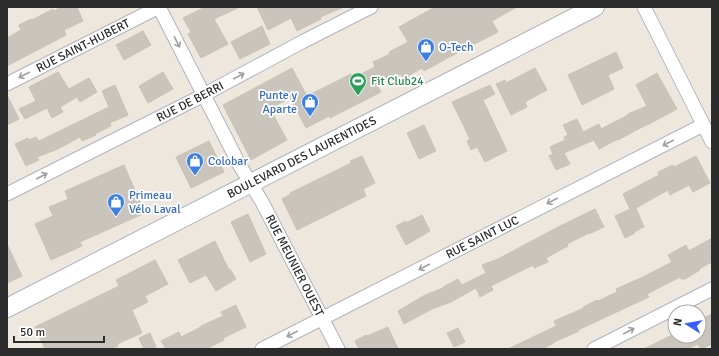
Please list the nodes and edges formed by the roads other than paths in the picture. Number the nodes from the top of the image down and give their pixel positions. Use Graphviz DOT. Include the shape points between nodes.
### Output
graph roads {
  1 [pos="159,7"];
  2 [pos="371,7"];
  3 [pos="595,7"];
  4 [pos="644,7"];
  5 [pos="7,84"];
  6 [pos="204,94"];
  7 [pos="703,125"];
  8 [pos="712,142"];
  9 [pos="251,183"];
  10 [pos="7,194"];
  11 [pos="712,289"];
  12 [pos="7,308"];
  13 [pos="322,318"];
  14 [pos="262,349"];
  15 [pos="338,349"];
  16 [pos="594,349"];
  1 -- 5 [label="street, RUE SAINT-HUBERT, one-way"];
  1 -- 6 [label="street, RUE MEUNIER OUEST, one-way"];
  6 -- 2 [label="street, RUE DE BERRI, one-way"];
  3 -- 9 [label="main road, BOULEVARD DES LAURENTIDES"];
  4 -- 7 [label="street"];
  6 -- 9 [label="street, RUE MEUNIER OUEST"];
  10 -- 6 [label="street, RUE DE BERRI, one-way"];
  7 -- 8 [label="street"];
  7 -- 13 [label="street, RUE SAINT LUC, one-way"];
  9 -- 12 [label="main road, BOULEVARD DES LAURENTIDES"];
  9 -- 13 [label="street, RUE MEUNIER OUEST"];
  16 -- 11 [label="street, one-way"];
  13 -- 14 [label="street, RUE SAINT LUC, one-way"];
  13 -- 15 [label="street, RUE MEUNIER OUEST"];
}
